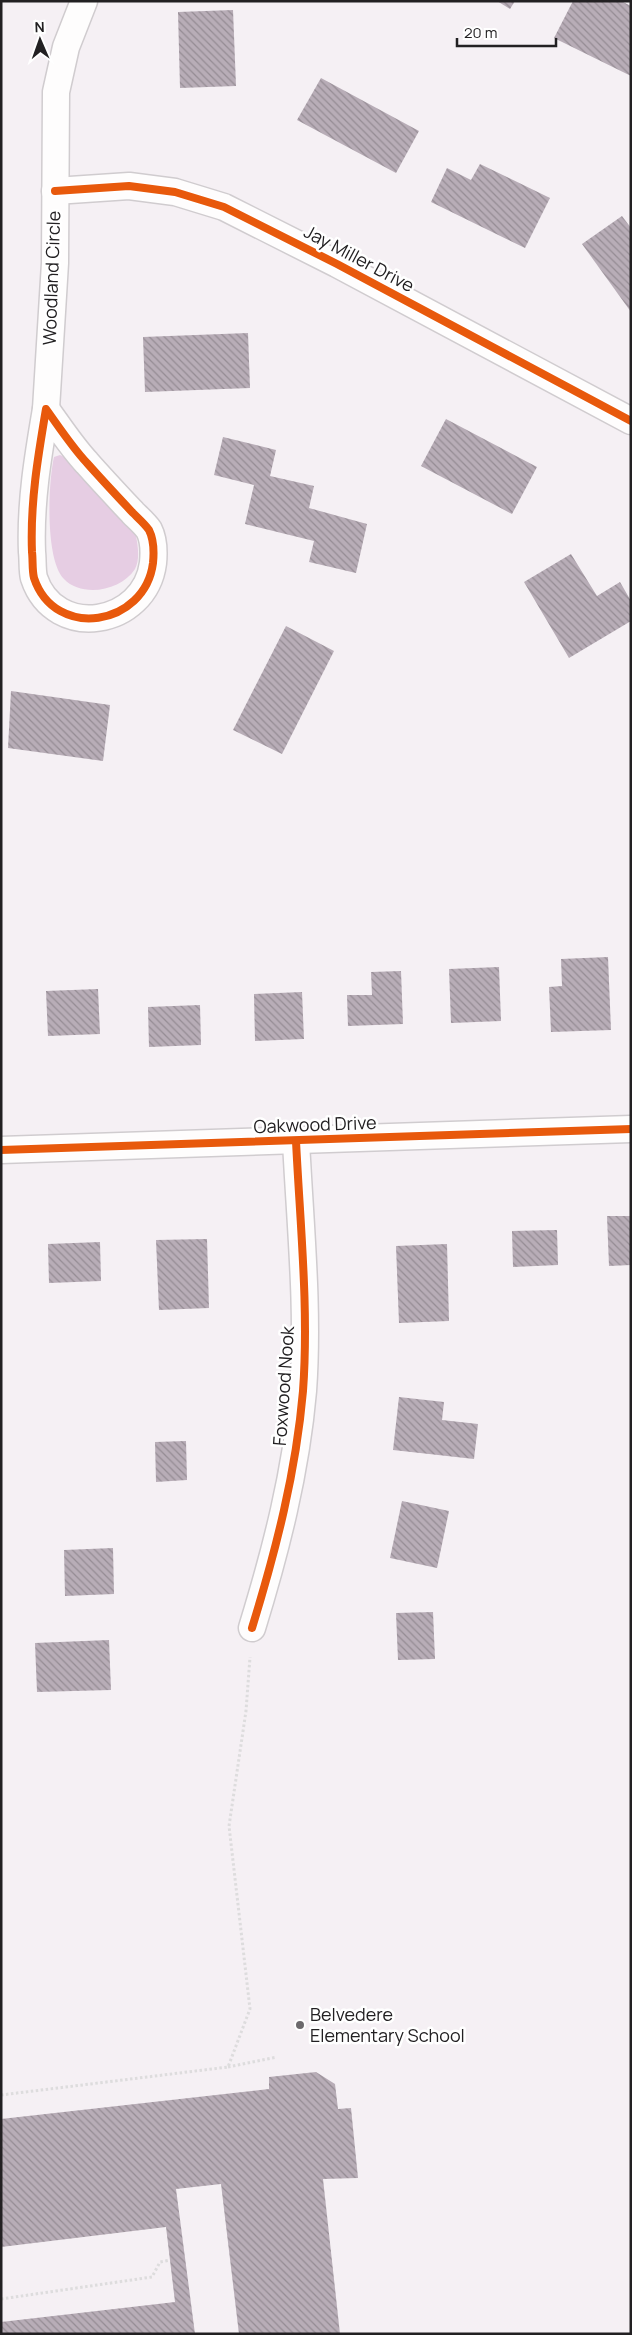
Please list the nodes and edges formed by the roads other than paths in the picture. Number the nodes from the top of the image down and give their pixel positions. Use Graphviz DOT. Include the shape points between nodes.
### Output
graph roads {
  1 [pos="84,1"];
  2 [pos="55,191"];
  3 [pos="46,408"];
  4 [pos="631,421"];
  5 [pos="631,1129"];
  6 [pos="296,1141"];
  7 [pos="1,1150"];
  8 [pos="252,1628"];
  1 -- 2 [label="street, Woodland Circle" via="66,47 56,92"];
  2 -- 3 [label="street, Woodland Circle" via="55,263"];
  2 -- 4 [label="street, Jay Miller Drive" via="139,187 175,192 224,207 346,268"];
  3 -- 3 [label="street, Woodland Circle" via="85,462 149,530 154,551 151,574 138,597 121,612 99,619 77,618 56,610 42,596 33,576 30,520"];
  5 -- 6 [label="street, Oakwood Drive"];
  6 -- 7 [label="street, Oakwood Drive"];
  6 -- 8 [label="street, Foxwood Nook" via="304,1318 303,1390 294,1464 278,1539"];
}
